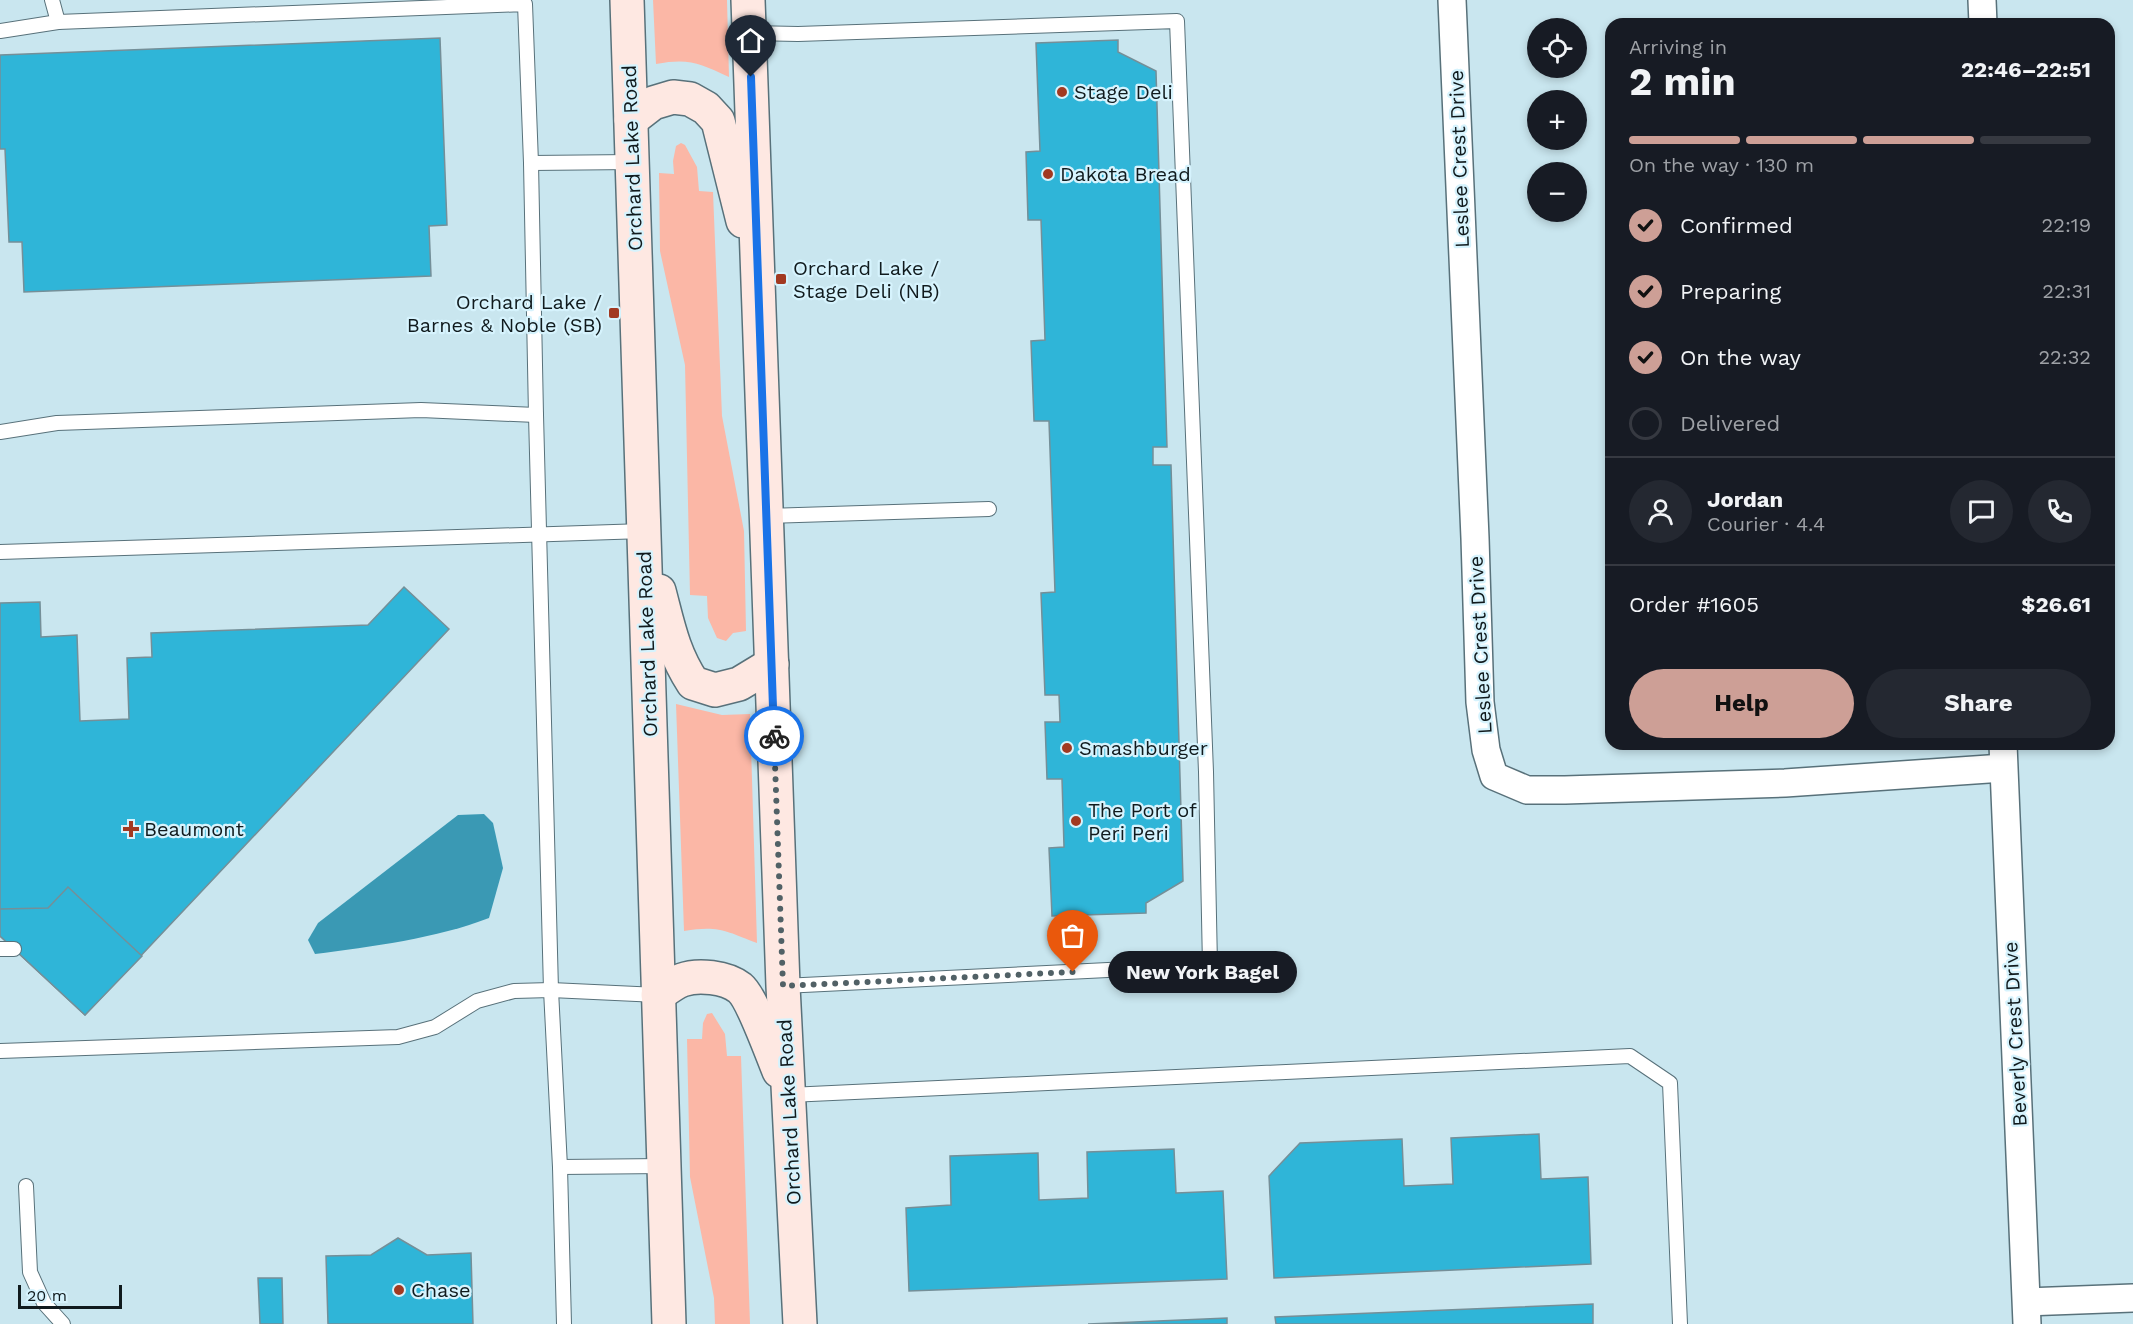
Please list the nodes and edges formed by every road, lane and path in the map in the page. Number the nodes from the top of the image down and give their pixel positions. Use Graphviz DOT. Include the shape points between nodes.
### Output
graph roads {
  1 [pos="52,0"];
  2 [pos="627,0"];
  3 [pos="748,0"];
  4 [pos="1452,0"];
  5 [pos="1982,0"];
  6 [pos="1983,18"];
  7 [pos="58,22"];
  8 [pos="0,32"];
  9 [pos="750,33"];
  10 [pos="631,120"];
  11 [pos="633,162"];
  12 [pos="531,164"];
  13 [pos="758,275"];
  14 [pos="536,415"];
  15 [pos="0,432"];
  16 [pos="989,509"];
  17 [pos="766,516"];
  18 [pos="644,531"];
  19 [pos="539,533"];
  20 [pos="0,552"];
  21 [pos="772,664"];
  22 [pos="2003,756"];
  23 [pos="783,986"];
  24 [pos="551,990"];
  25 [pos="658,995"];
  26 [pos="0,1051"];
  27 [pos="789,1095"];
  28 [pos="664,1166"];
  29 [pos="560,1167"];
  30 [pos="26,1186"];
  31 [pos="2133,1298"];
  32 [pos="2027,1313"];
  33 [pos="63,1324"];
  34 [pos="564,1324"];
  35 [pos="669,1324"];
  36 [pos="800,1324"];
  37 [pos="1680,1324"];
  1 -- 7 [label="lane"];
  2 -- 10 [label="main road, Orchard Lake Road"];
  3 -- 9 [label="main road, Orchard Lake Road"];
  4 -- 22 [label="street, Leslee Crest Drive" via="1479,702 1494,776 1527,790 1785,783"];
  5 -- 6 [label="street"];
  7 -- 8 [label="lane"];
  7 -- 12 [label="lane" via="525,4"];
  9 -- 13 [label="main road, Orchard Lake Road"];
  9 -- 23 [label="lane" via="1177,21 1206,772 1210,965"];
  10 -- 11 [label="main road, Orchard Lake Road"];
  10 -- 13 [label="main road" via="652,102 673,97 690,99 706,108 718,122"];
  11 -- 12 [label="lane"];
  11 -- 18 [label="main road, Orchard Lake Road"];
  12 -- 14 [label="lane"];
  13 -- 17 [label="main road, Orchard Lake Road"];
  14 -- 15 [label="lane" via="421,410 57,423"];
  14 -- 19 [label="lane"];
  16 -- 17 [label="lane"];
  17 -- 21 [label="main road, Orchard Lake Road"];
  18 -- 19 [label="lane"];
  18 -- 21 [label="main road" via="673,648 693,683 716,690 739,684"];
  18 -- 25 [label="main road, Orchard Lake Road"];
  19 -- 20 [label="lane"];
  19 -- 24 [label="lane"];
  21 -- 23 [label="main road, Orchard Lake Road"];
  22 -- 32 [label="street, Beverly Crest Drive"];
  23 -- 27 [label="main road, Orchard Lake Road"];
  24 -- 25 [label="lane"];
  24 -- 26 [label="lane" via="514,991 477,1000 435,1027 398,1037"];
  24 -- 29 [label="lane"];
  25 -- 27 [label="main road" via="681,980 699,977 741,988"];
  25 -- 28 [label="main road, Orchard Lake Road"];
  27 -- 36 [label="main road, Orchard Lake Road"];
  27 -- 37 [label="lane" via="1630,1056 1670,1083"];
  28 -- 29 [label="lane"];
  28 -- 35 [label="main road, Orchard Lake Road"];
  29 -- 34 [label="lane"];
  30 -- 33 [label="lane" via="30,1272 44,1303"];
  31 -- 32 [label="street"];
}
